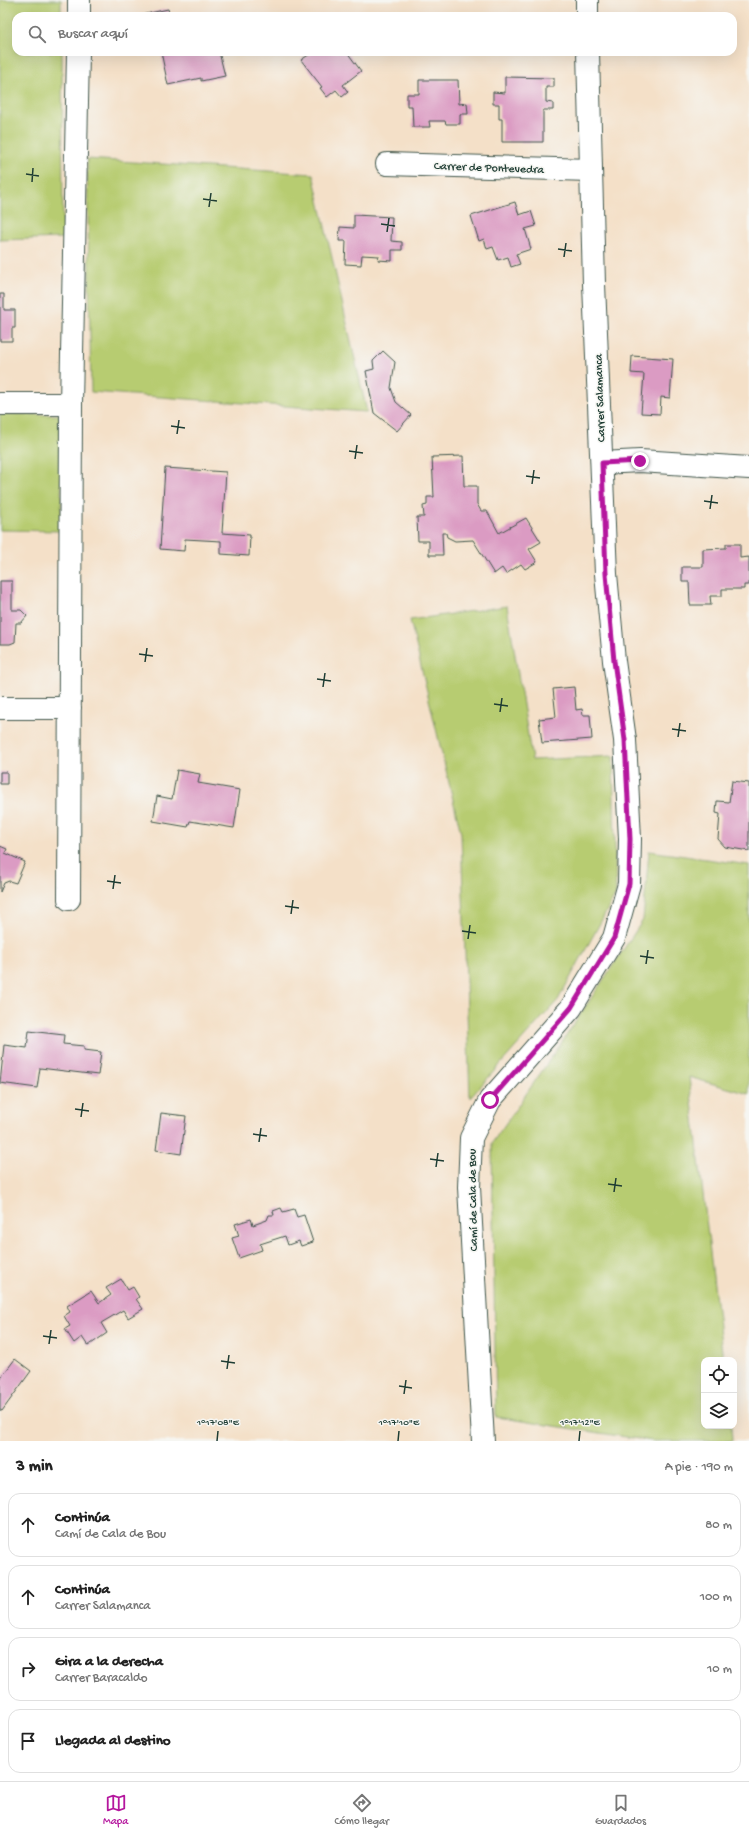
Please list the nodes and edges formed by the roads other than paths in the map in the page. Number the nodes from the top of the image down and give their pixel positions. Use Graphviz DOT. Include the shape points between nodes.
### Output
graph roads {
  1 [pos="79,0"];
  2 [pos="587,0"];
  3 [pos="79,12"];
  4 [pos="587,12"];
  5 [pos="78,56"];
  6 [pos="588,56"];
  7 [pos="387,164"];
  8 [pos="591,170"];
  9 [pos="0,404"];
  10 [pos="70,404"];
  11 [pos="602,463"];
  12 [pos="749,468"];
  13 [pos="0,708"];
  14 [pos="70,708"];
  15 [pos="630,839"];
  16 [pos="70,899"];
  17 [pos="483,1441"];
  1 -- 3 [label="street"];
  2 -- 4 [label="street"];
  5 -- 10 [label="street"];
  6 -- 8 [label="street, Carrer Salamanca"];
  7 -- 8 [label="street, Carrer de Pontevedra"];
  8 -- 11 [label="street, Carrer Salamanca"];
  9 -- 10 [label="street"];
  10 -- 14 [label="street"];
  11 -- 12 [label="street" via="640,461"];
  11 -- 15 [label="street, Carrer Salamanca" via="606,574 625,740"];
  13 -- 14 [label="street"];
  14 -- 16 [label="street"];
  15 -- 17 [label="street, Camí de Cala de Bou" via="629,884 614,938 571,1008 490,1100 471,1138 469,1187"];
}
